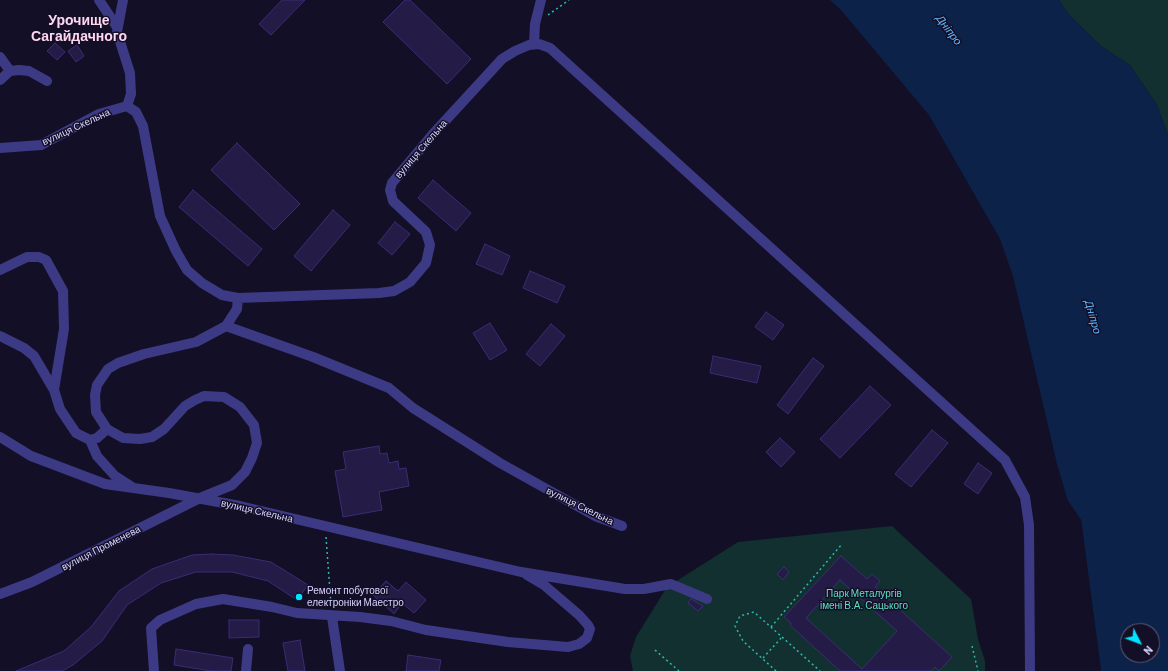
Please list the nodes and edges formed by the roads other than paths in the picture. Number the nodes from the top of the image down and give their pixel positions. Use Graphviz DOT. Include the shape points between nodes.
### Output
graph roads {
  1 [pos="99,0"];
  2 [pos="123,0"];
  3 [pos="541,0"];
  4 [pos="117,27"];
  5 [pos="534,44"];
  6 [pos="0,57"];
  7 [pos="10,71"];
  8 [pos="0,80"];
  9 [pos="47,82"];
  10 [pos="127,106"];
  11 [pos="0,148"];
  12 [pos="0,270"];
  13 [pos="238,298"];
  14 [pos="226,326"];
  15 [pos="0,336"];
  16 [pos="54,390"];
  17 [pos="107,429"];
  18 [pos="0,437"];
  19 [pos="90,440"];
  20 [pos="134,488"];
  21 [pos="200,498"];
  22 [pos="622,526"];
  23 [pos="521,572"];
  24 [pos="0,594"];
  25 [pos="707,599"];
  26 [pos="332,617"];
  27 [pos="248,649"];
  28 [pos="154,671"];
  29 [pos="246,671"];
  30 [pos="340,671"];
  31 [pos="1030,671"];
  1 -- 4 [label="street"];
  2 -- 4 [label="street" via="122,15"];
  3 -- 5 [label="street"];
  4 -- 10 [label="street" via="131,84"];
  5 -- 13 [label="street, вулиця Скельна" via="529,44 502,59 392,183 390,190 393,201 426,232 430,245 426,263 410,282 394,291 379,293"];
  5 -- 31 [label="street" via="550,48 1005,460 1025,497 1029,525"];
  6 -- 7 [label="street"];
  7 -- 8 [label="street"];
  7 -- 9 [label="street" via="29,71"];
  10 -- 11 [label="street, вулиця Скельна" via="99,114 41,145"];
  10 -- 13 [label="street, вулиця Скельна" via="136,112 142,121 160,216 176,251 187,270 202,283 222,295"];
  12 -- 16 [label="street" via="27,257 39,257 46,260 63,291 64,329"];
  13 -- 14 [label="street" via="237,309"];
  14 -- 17 [label="street" via="196,342 144,354 108,369 97,385 95,395 96,412"];
  14 -- 22 [label="street, вулиця Скельна" via="313,357 388,388 413,408 500,463 595,516"];
  15 -- 16 [label="street" via="34,356"];
  16 -- 19 [label="street" via="60,409 76,433"];
  17 -- 19 [label="street" via="97,438"];
  17 -- 21 [label="street, вулиця Променева" via="123,438 152,437 164,429 185,406 204,396 224,397 240,407 254,425 257,443 252,458 245,472 232,485"];
  18 -- 20 [label="street, вулиця Скельна" via="31,456 104,484"];
  19 -- 20 [label="street" via="97,456 116,476"];
  20 -- 21 [label="street, вулиця Скельна"];
  21 -- 23 [label="street, вулиця Скельна"];
  21 -- 24 [label="street, вулиця Променева" via="32,582"];
  23 -- 25 [label="street" via="625,589 644,589 671,584"];
  23 -- 26 [label="street" via="544,585 588,624 590,629 587,638 574,646 554,646 500,641 360,617"];
  26 -- 28 [label="street" via="223,599 196,604 160,620 151,628"];
  26 -- 30 [label="street"];
  27 -- 29 [label="street"];
}
